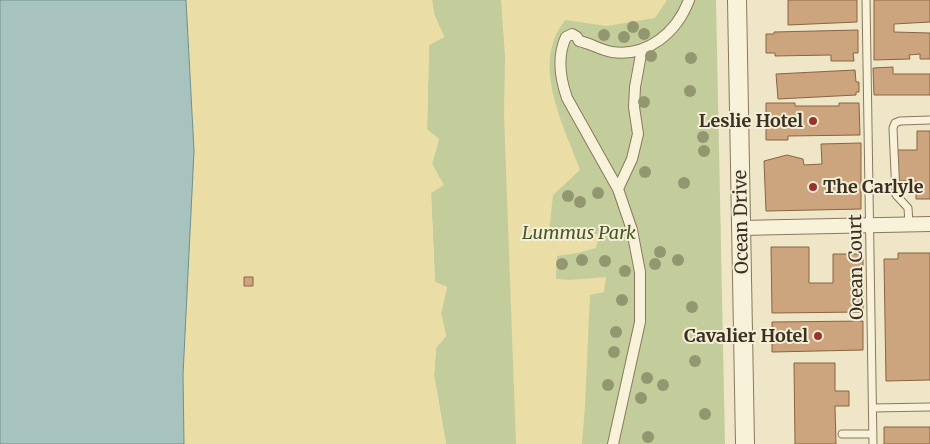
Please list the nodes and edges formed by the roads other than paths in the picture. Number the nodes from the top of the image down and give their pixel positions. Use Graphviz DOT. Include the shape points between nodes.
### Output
graph roads {
  1 [pos="689,0"];
  2 [pos="737,0"];
  3 [pos="866,0"];
  4 [pos="642,48"];
  5 [pos="930,120"];
  6 [pos="618,189"];
  7 [pos="909,224"];
  8 [pos="930,224"];
  9 [pos="870,225"];
  10 [pos="742,228"];
  11 [pos="930,407"];
  12 [pos="873,408"];
  13 [pos="842,434"];
  14 [pos="873,434"];
  15 [pos="613,444"];
  16 [pos="745,444"];
  17 [pos="873,444"];
  1 -- 4 [label="street" via="677,24 654,44"];
  2 -- 10 [label="street, Ocean Drive"];
  3 -- 9 [label="lane, Ocean Court"];
  4 -- 6 [label="street" via="634,107 638,134 632,159"];
  4 -- 6 [label="street" via="625,53 611,52 579,41 572,34 566,37 562,48 560,63 567,98"];
  5 -- 7 [label="lane" via="895,123 896,195 908,208"];
  6 -- 15 [label="street" via="632,230 640,272 640,322"];
  7 -- 8 [label="street"];
  7 -- 9 [label="street"];
  9 -- 10 [label="street"];
  9 -- 12 [label="lane, Ocean Court"];
  10 -- 16 [label="street, Ocean Drive"];
  11 -- 12 [label="lane"];
  12 -- 14 [label="lane, Ocean Court"];
  13 -- 14 [label="lane"];
  14 -- 17 [label="lane, Ocean Court"];
}
